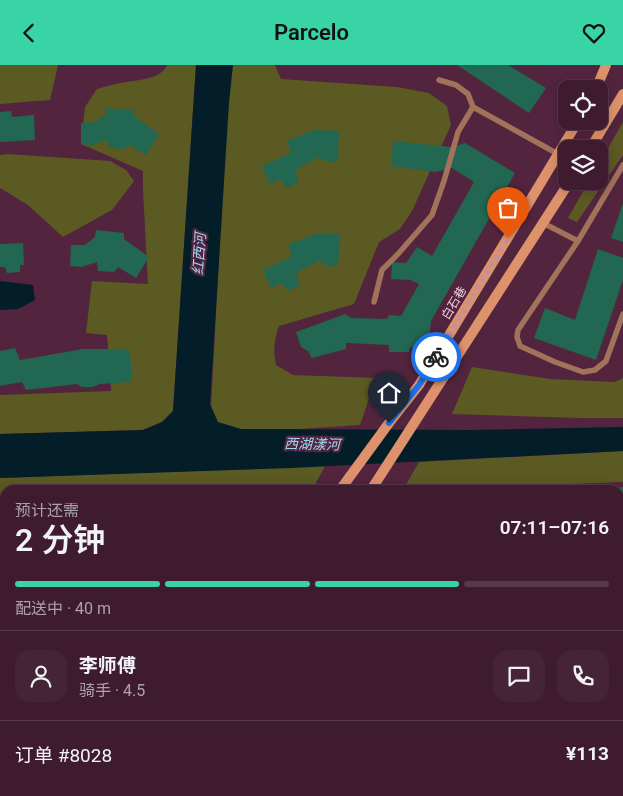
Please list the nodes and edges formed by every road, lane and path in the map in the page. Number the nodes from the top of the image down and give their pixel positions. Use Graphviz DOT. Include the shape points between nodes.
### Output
graph roads {
  1 [pos="606,65"];
  2 [pos="439,80"];
  3 [pos="600,80"];
  4 [pos="623,94"];
  5 [pos="473,107"];
  6 [pos="595,140"];
  7 [pos="558,154"];
  8 [pos="623,165"];
  9 [pos="564,190"];
  10 [pos="543,223"];
  11 [pos="578,241"];
  12 [pos="374,302"];
  13 [pos="623,314"];
  14 [pos="344,485"];
  15 [pos="375,485"];
  1 -- 3 [label="main road"];
  2 -- 5 [label="lane" via="456,85 468,94"];
  4 -- 6 [label="main road"];
  5 -- 7 [label="lane"];
  5 -- 12 [label="lane" via="458,132 432,215 382,270"];
  7 -- 14 [label="main road, 白石巷" via="419,385"];
  8 -- 11 [label="lane"];
  9 -- 10 [label="main road"];
  10 -- 11 [label="lane"];
  10 -- 15 [label="main road"];
  11 -- 13 [label="lane" via="518,330 520,346 583,372 595,370 606,361"];
}
